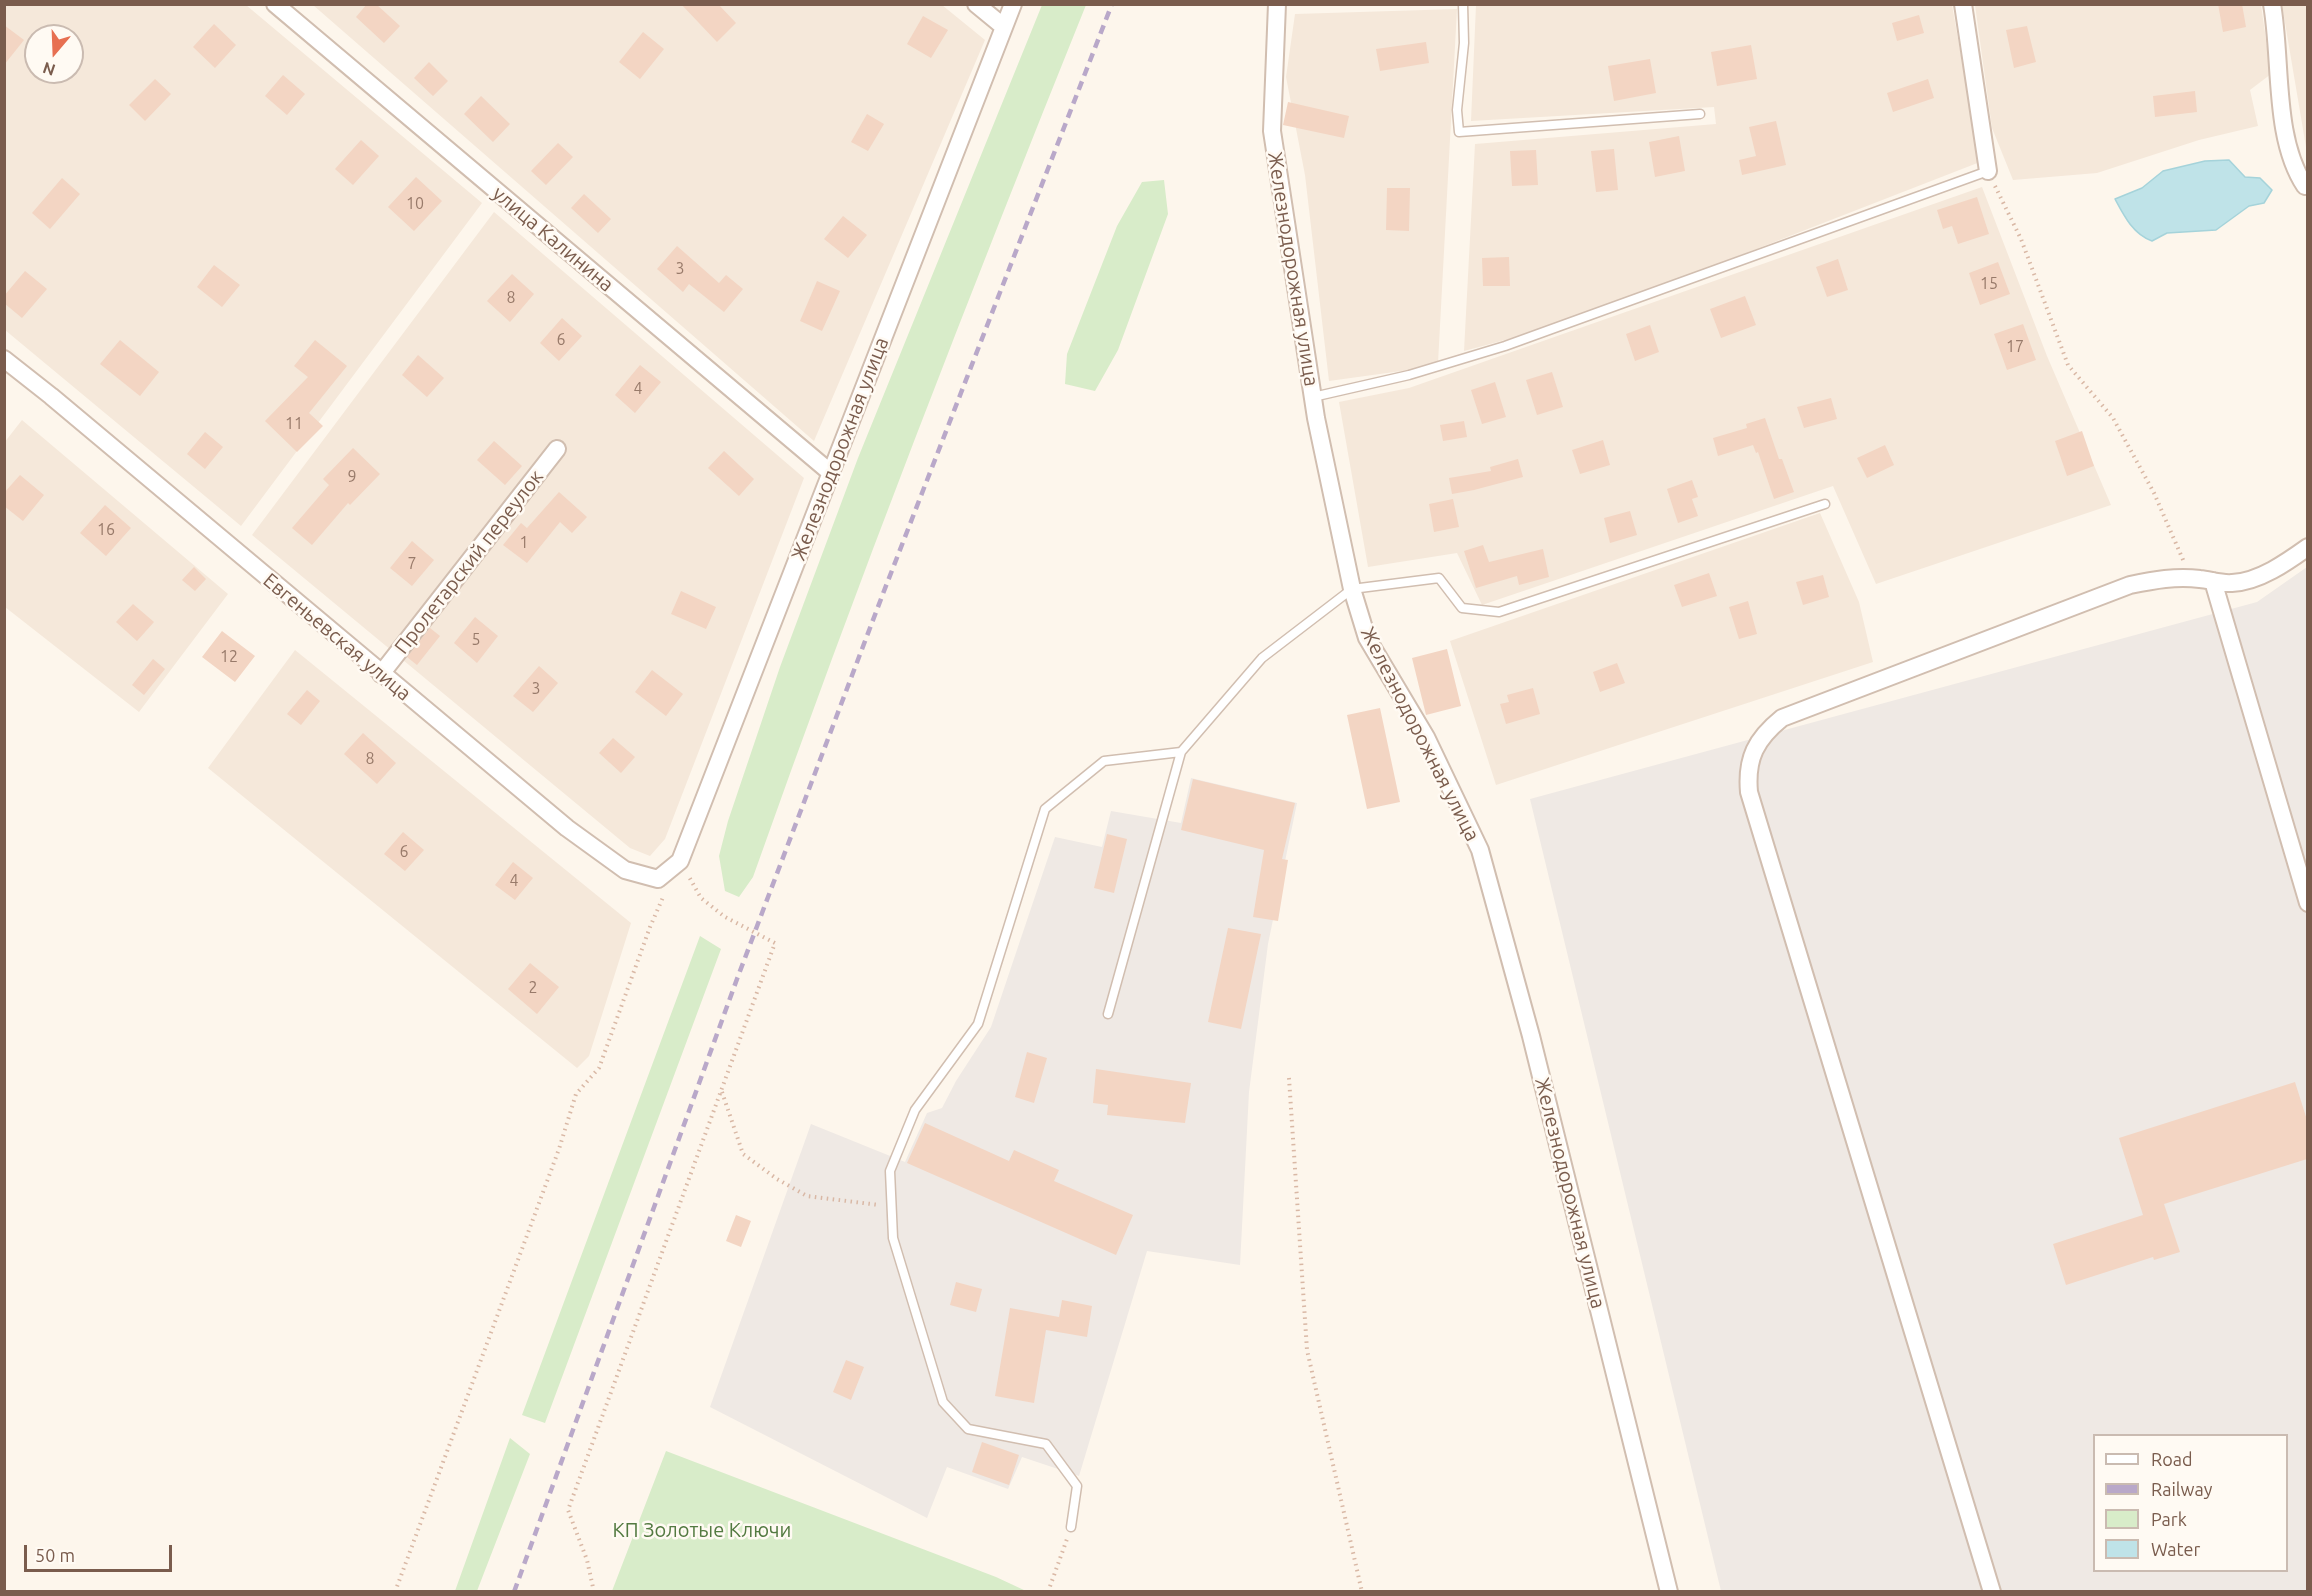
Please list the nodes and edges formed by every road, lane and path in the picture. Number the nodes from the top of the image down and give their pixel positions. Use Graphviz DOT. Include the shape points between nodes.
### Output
graph roads {
  1 [pos="275,4"];
  2 [pos="976,4"];
  3 [pos="1013,4"];
  4 [pos="1277,4"];
  5 [pos="1463,4"];
  6 [pos="1963,4"];
  7 [pos="2272,4"];
  8 [pos="1004,27"];
  9 [pos="1700,114"];
  10 [pos="1988,171"];
  11 [pos="2305,186"];
  12 [pos="4,359"];
  13 [pos="1313,397"];
  14 [pos="557,449"];
  15 [pos="831,472"];
  16 [pos="1825,504"];
  17 [pos="2307,547"];
  18 [pos="2206,580"];
  19 [pos="1352,589"];
  20 [pos="381,675"];
  21 [pos="1181,753"];
  22 [pos="680,861"];
  23 [pos="667,889"];
  24 [pos="2307,903"];
  25 [pos="1108,1014"];
  26 [pos="1289,1078"];
  27 [pos="721,1091"];
  28 [pos="891,1206"];
  29 [pos="1071,1527"];
  30 [pos="395,1592"];
  31 [pos="594,1592"];
  32 [pos="1048,1592"];
  33 [pos="1362,1592"];
  34 [pos="1669,1592"];
  35 [pos="1992,1592"];
  1 -- 15 [label="street, улица Калинина"];
  2 -- 8 [label="street"];
  3 -- 8 [label="street, Железнодорожная улица"];
  4 -- 13 [label="street, Железнодорожная улица" via="1272,131"];
  5 -- 9 [label="lane" via="1459,132"];
  6 -- 10 [label="street"];
  7 -- 11 [label="street" via="2285,135 2296,172"];
  8 -- 15 [label="street, Железнодорожная улица"];
  10 -- 13 [label="lane" via="1505,346 1408,375"];
  10 -- 18 [label="path" via="2021,239 2068,365 2113,418 2154,493 2184,563"];
  12 -- 20 [label="street, Евгеньевская улица"];
  13 -- 19 [label="street, Железнодорожная улица"];
  14 -- 20 [label="street, Пролетарский переулок"];
  15 -- 22 [label="street, Железнодорожная улица"];
  16 -- 19 [label="lane" via="1499,612 1462,608 1439,579"];
  17 -- 18 [label="street" via="2258,576 2233,584"];
  18 -- 24 [label="street"];
  18 -- 35 [label="street" via="2170,577 2130,585 1782,718 1752,754 1747,772 1749,792"];
  19 -- 21 [label="lane" via="1262,658"];
  19 -- 34 [label="street, Железнодорожная улица" via="1367,638 1426,737 1480,850 1531,1036"];
  20 -- 22 [label="street, Евгеньевская улица" via="567,828 625,870 658,879"];
  21 -- 25 [label="lane"];
  21 -- 28 [label="lane" via="1104,761 1045,809 978,1024 915,1110 890,1171"];
  22 -- 27 [label="path" via="701,898 725,917 775,943"];
  23 -- 30 [label="path" via="599,1068 576,1094"];
  26 -- 33 [label="path" via="1307,1350"];
  27 -- 28 [label="path" via="743,1154 777,1179 807,1196"];
  27 -- 31 [label="path" via="568,1510"];
  28 -- 29 [label="lane" via="893,1238 943,1402 968,1429 1046,1444 1077,1486"];
  29 -- 32 [label="path"];
}
